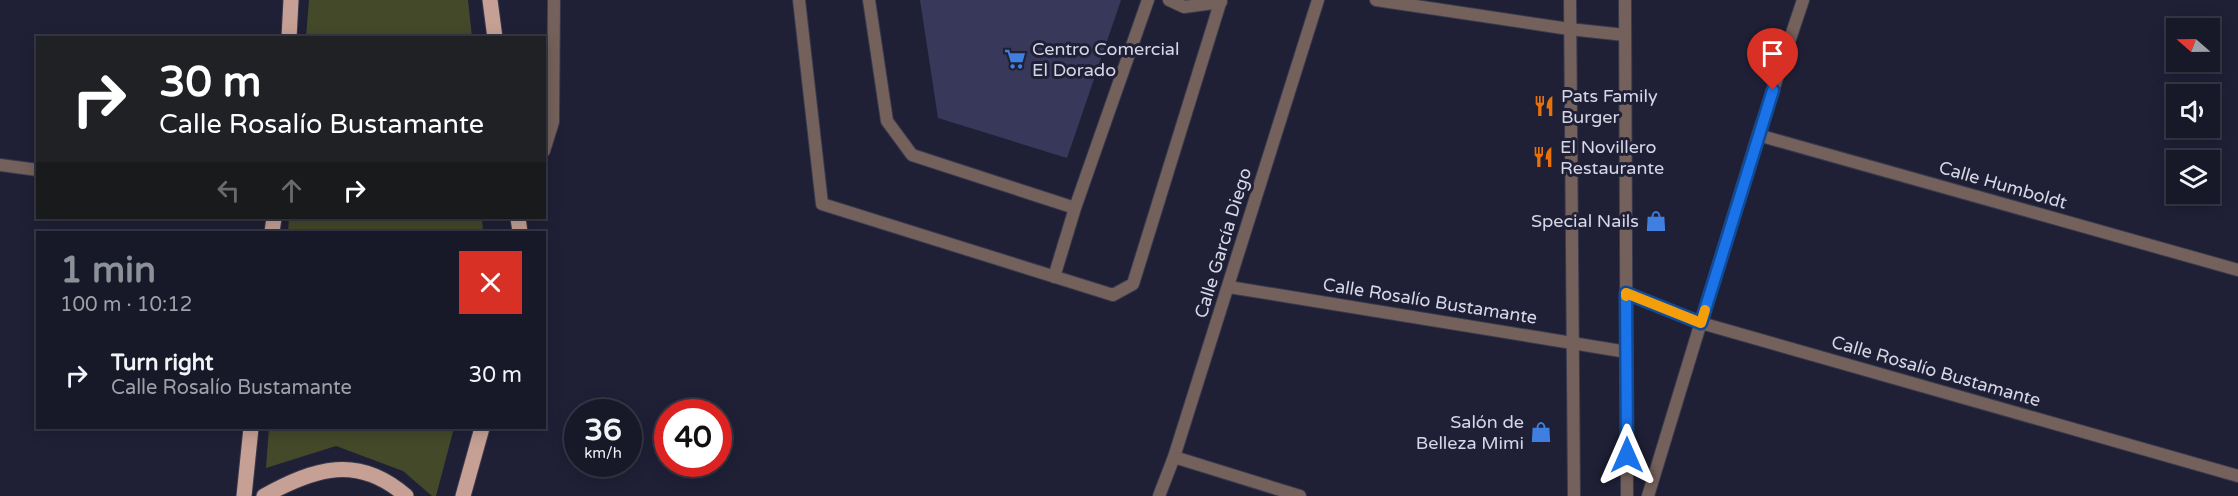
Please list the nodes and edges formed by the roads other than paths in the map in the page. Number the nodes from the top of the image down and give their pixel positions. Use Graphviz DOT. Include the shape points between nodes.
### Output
graph roads {
  1 [pos="291,0"];
  2 [pos="490,0"];
  3 [pos="554,0"];
  4 [pos="799,0"];
  5 [pos="869,0"];
  6 [pos="1148,0"];
  7 [pos="1169,0"];
  8 [pos="1318,0"];
  9 [pos="1376,0"];
  10 [pos="1570,0"];
  11 [pos="1625,0"];
  12 [pos="1803,0"];
  13 [pos="1221,1"];
  14 [pos="1569,29"];
  15 [pos="1625,35"];
  16 [pos="289,36"];
  17 [pos="495,36"];
  18 [pos="1758,135"];
  19 [pos="546,145"];
  20 [pos="0,165"];
  21 [pos="36,170"];
  22 [pos="1076,208"];
  23 [pos="2238,270"];
  24 [pos="1054,277"];
  25 [pos="1228,287"];
  26 [pos="1626,293"];
  27 [pos="1701,323"];
  28 [pos="1572,342"];
  29 [pos="1627,352"];
  30 [pos="251,429"];
  31 [pos="482,429"];
  32 [pos="1174,457"];
  33 [pos="2238,476"];
  34 [pos="244,496"];
  35 [pos="264,496"];
  36 [pos="406,496"];
  37 [pos="463,496"];
  38 [pos="1159,496"];
  39 [pos="1300,496"];
  40 [pos="1574,496"];
  41 [pos="1627,496"];
  42 [pos="1648,496"];
  1 -- 16 [label="main road"];
  2 -- 17 [label="main road"];
  3 -- 19 [label="street" via="553,122"];
  4 -- 24 [label="street" via="822,204"];
  5 -- 22 [label="street" via="887,121 912,155"];
  6 -- 22 [label="street"];
  7 -- 13 [label="street" via="1184,7"];
  8 -- 25 [label="street, Calle García Diego"];
  9 -- 14 [label="street"];
  10 -- 14 [label="street"];
  11 -- 15 [label="street"];
  12 -- 18 [label="street"];
  13 -- 24 [label="street" via="1133,284 1113,295"];
  14 -- 15 [label="street"];
  14 -- 28 [label="street"];
  15 -- 26 [label="street"];
  18 -- 23 [label="street, Calle Humboldt"];
  18 -- 27 [label="street"];
  20 -- 21 [label="street"];
  22 -- 24 [label="street"];
  25 -- 28 [label="street, Calle Rosalío Bustamante"];
  25 -- 32 [label="street, Calle García Diego"];
  26 -- 27 [label="street, Calle Rosalío Bustamante"];
  26 -- 29 [label="street"];
  27 -- 33 [label="street, Calle Rosalío Bustamante"];
  27 -- 42 [label="street"];
  28 -- 29 [label="street, Calle Rosalío Bustamante"];
  28 -- 40 [label="street"];
  29 -- 41 [label="street"];
  30 -- 34 [label="main road"];
  31 -- 37 [label="main road"];
  32 -- 38 [label="street, Calle García Diego"];
  32 -- 39 [label="street"];
  35 -- 36 [label="main road" via="296,478 329,469 362,471 393,484"];
}
